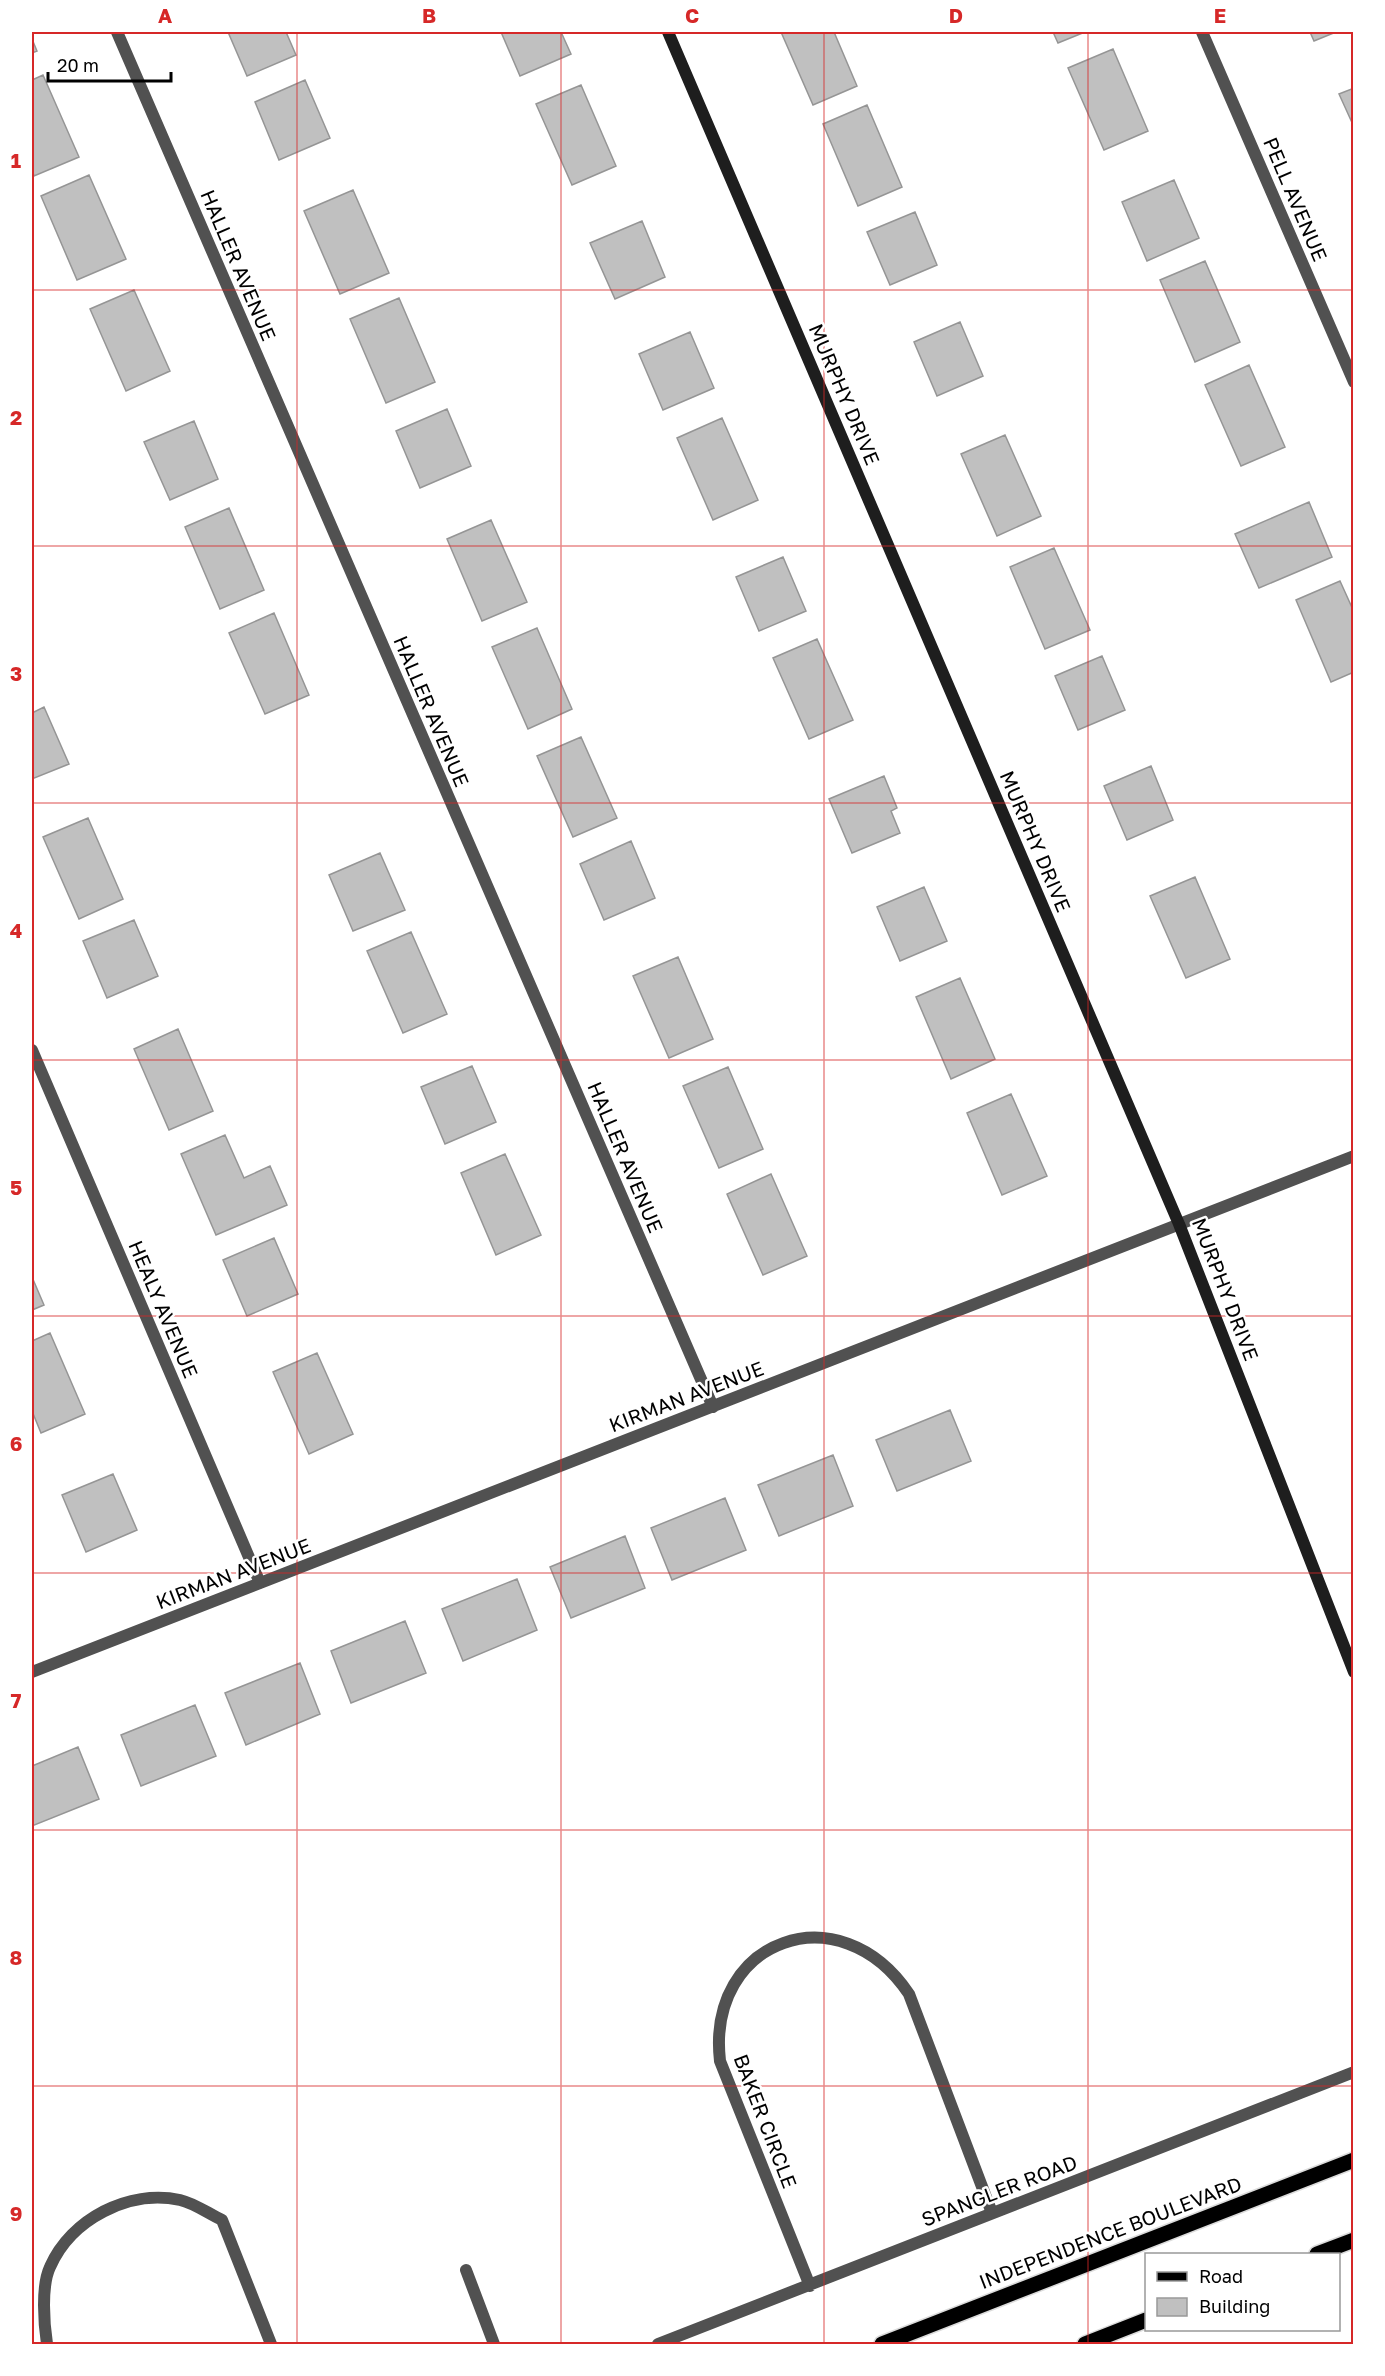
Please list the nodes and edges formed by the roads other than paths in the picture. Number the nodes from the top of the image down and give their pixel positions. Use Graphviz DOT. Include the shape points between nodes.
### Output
graph roads {
  1 [pos="117,32"];
  2 [pos="668,32"];
  3 [pos="1202,32"];
  4 [pos="1353,382"];
  5 [pos="32,1050"];
  6 [pos="1353,1156"];
  7 [pos="1179,1224"];
  8 [pos="712,1407"];
  9 [pos="260,1583"];
  10 [pos="32,1671"];
  11 [pos="1353,1672"];
  12 [pos="1353,2072"];
  13 [pos="1353,2160"];
  14 [pos="992,2213"];
  15 [pos="1353,2240"];
  16 [pos="1320,2253"];
  17 [pos="466,2270"];
  18 [pos="810,2286"];
  19 [pos="1145,2320"];
  20 [pos="47,2344"];
  21 [pos="271,2344"];
  22 [pos="494,2344"];
  23 [pos="658,2344"];
  24 [pos="882,2344"];
  25 [pos="1085,2344"];
  1 -- 8 [label="street, HALLER AVENUE"];
  2 -- 7 [label="street, MURPHY DRIVE"];
  3 -- 4 [label="street, PELL AVENUE"];
  5 -- 9 [label="street, HEALY AVENUE"];
  6 -- 7 [label="street, KIRMAN AVENUE"];
  7 -- 8 [label="street, KIRMAN AVENUE"];
  7 -- 11 [label="street, MURPHY DRIVE"];
  8 -- 9 [label="street, KIRMAN AVENUE"];
  9 -- 10 [label="street, KIRMAN AVENUE"];
  12 -- 14 [label="street, SPANGLER ROAD"];
  13 -- 24 [label="main road, INDEPENDENCE BOULEVARD"];
  14 -- 18 [label="street, SPANGLER ROAD"];
  14 -- 18 [label="street, BAKER CIRCLE" via="909,1994 895,1973 856,1945 832,1938 784,1943 744,1970 727,1997 717,2037 720,2061"];
  15 -- 16 [label="main road"];
  17 -- 22 [label="street"];
  18 -- 23 [label="street, SPANGLER ROAD"];
  19 -- 25 [label="main road"];
  20 -- 21 [label="street" via="44,2320 49,2269 64,2243 84,2224 123,2201 154,2198 181,2200 222,2220"];
}
